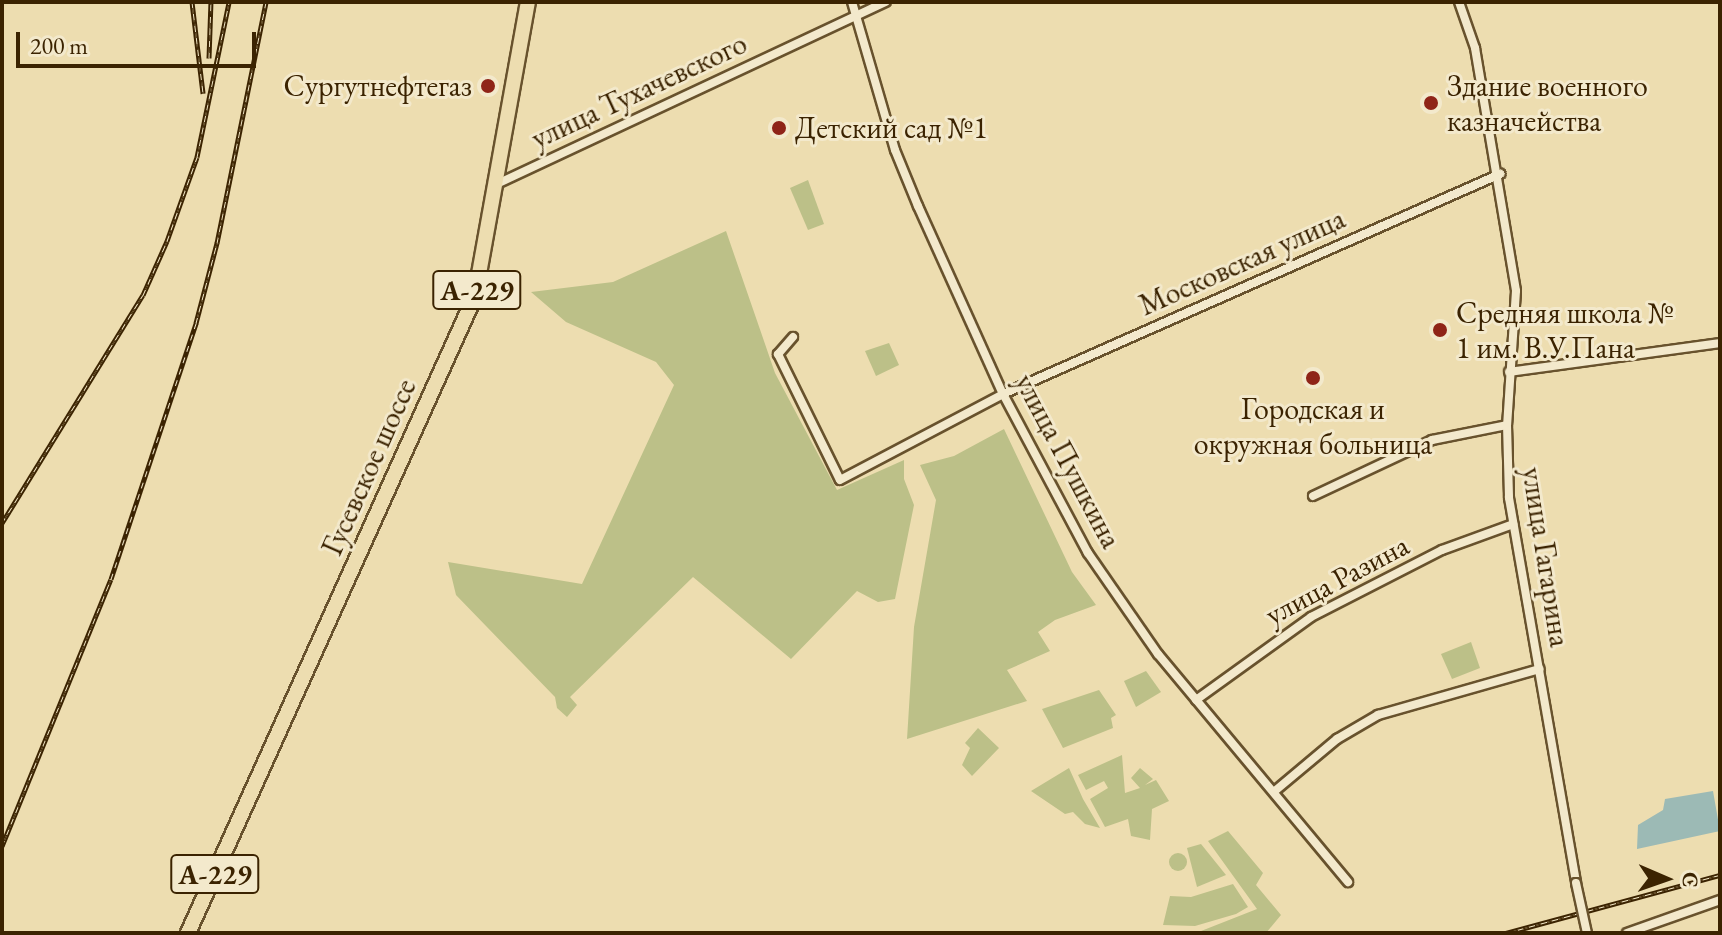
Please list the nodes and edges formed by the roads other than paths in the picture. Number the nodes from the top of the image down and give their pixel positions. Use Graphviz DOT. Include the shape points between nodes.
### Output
graph roads {
  1 [pos="528,2"];
  2 [pos="852,2"];
  3 [pos="886,2"];
  4 [pos="1459,2"];
  5 [pos="856,16"];
  6 [pos="1500,174"];
  7 [pos="499,183"];
  8 [pos="793,337"];
  9 [pos="1720,343"];
  10 [pos="1509,372"];
  11 [pos="1003,394"];
  12 [pos="1507,425"];
  13 [pos="1313,496"];
  14 [pos="1513,524"];
  15 [pos="1540,669"];
  16 [pos="1196,700"];
  17 [pos="1276,790"];
  18 [pos="1348,882"];
  19 [pos="1720,900"];
  20 [pos="188,933"];
  21 [pos="1587,933"];
  22 [pos="1627,933"];
  1 -- 7 [label="highway, Гусевское шоссе / А-229"];
  2 -- 5 [label="street, улица Пушкина"];
  3 -- 5 [label="street, улица Тухачевского"];
  4 -- 6 [label="street, улица Гагарина" via="1475,48"];
  5 -- 7 [label="street, улица Тухачевского"];
  5 -- 11 [label="street, улица Пушкина" via="895,150"];
  6 -- 10 [label="street, улица Гагарина" via="1516,291"];
  6 -- 11 [label="street, Московская улица"];
  7 -- 20 [label="highway, Гусевское шоссе / А-229" via="475,296"];
  8 -- 11 [label="street, Московская улица" via="778,354 840,480"];
  9 -- 10 [label="street"];
  10 -- 12 [label="street, улица Гагарина"];
  11 -- 16 [label="street, улица Пушкина" via="1088,553 1135,624"];
  12 -- 13 [label="street" via="1432,440"];
  12 -- 14 [label="street, улица Гагарина"];
  14 -- 15 [label="street, улица Гагарина"];
  14 -- 16 [label="street, улица Разина" via="1477,535 1311,617"];
  15 -- 17 [label="street" via="1378,715 1337,739"];
  15 -- 21 [label="street, улица Гагарина, bridge"];
  16 -- 17 [label="street, улица Пушкина"];
  17 -- 18 [label="street, улица Пушкина"];
  19 -- 22 [label="street"];
}
